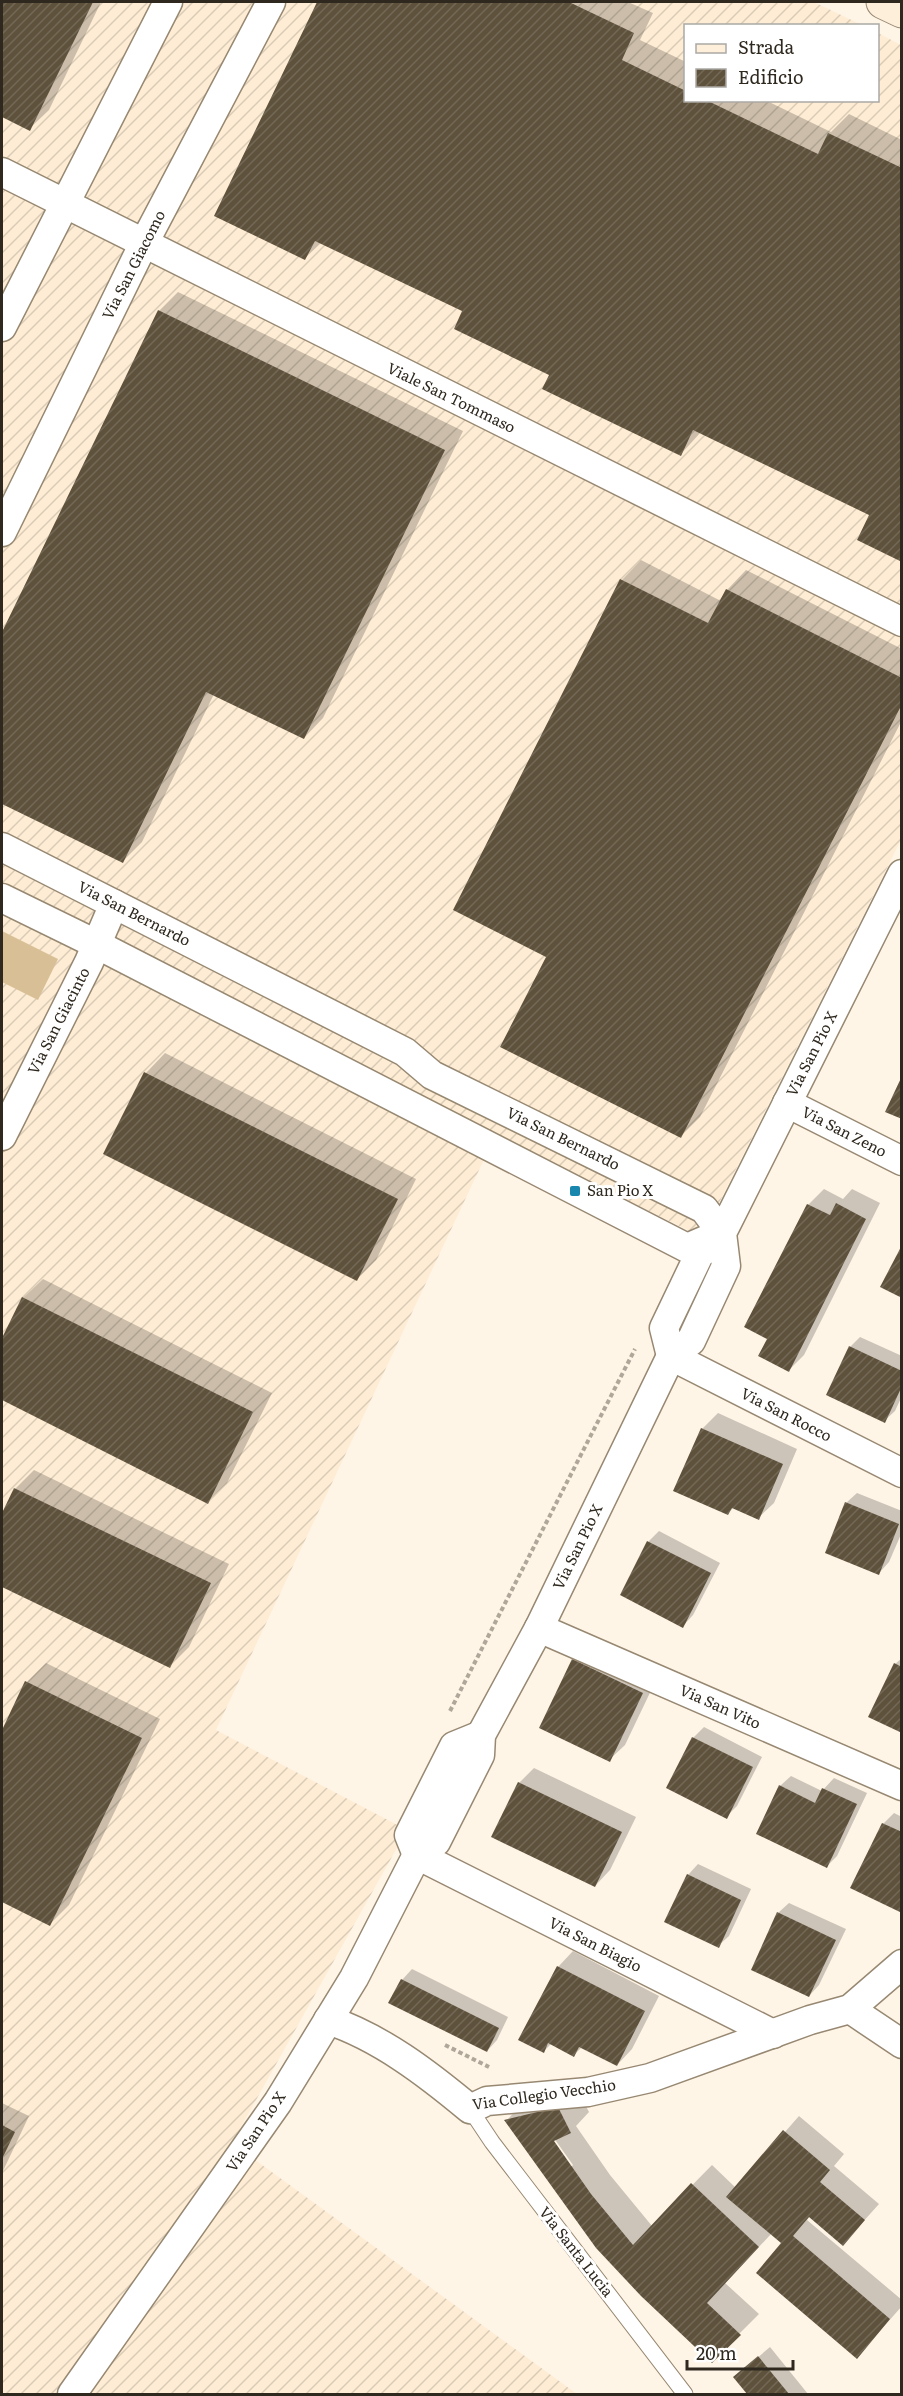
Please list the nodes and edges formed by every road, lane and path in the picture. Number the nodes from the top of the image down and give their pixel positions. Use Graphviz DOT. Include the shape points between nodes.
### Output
graph roads {
  1 [pos="168,2"];
  2 [pos="271,2"];
  3 [pos="883,2"];
  4 [pos="902,11"];
  5 [pos="2,172"];
  6 [pos="64,204"];
  7 [pos="143,245"];
  8 [pos="2,327"];
  9 [pos="2,532"];
  10 [pos="902,622"];
  11 [pos="2,847"];
  12 [pos="902,874"];
  13 [pos="2,898"];
  14 [pos="114,904"];
  15 [pos="96,944"];
  16 [pos="787,1103"];
  17 [pos="2,1136"];
  18 [pos="902,1161"];
  19 [pos="722,1233"];
  20 [pos="639,1340"];
  21 [pos="671,1356"];
  22 [pos="902,1473"];
  23 [pos="539,1628"];
  24 [pos="449,1712"];
  25 [pos="902,1786"];
  26 [pos="417,1855"];
  27 [pos="902,1964"];
  28 [pos="850,2009"];
  29 [pos="328,2020"];
  30 [pos="773,2034"];
  31 [pos="902,2044"];
  32 [pos="470,2109"];
  33 [pos="72,2394"];
  34 [pos="686,2394"];
  1 -- 6 [label="street"];
  2 -- 7 [label="street, Via San Giacomo"];
  3 -- 4 [label="main road"];
  5 -- 6 [label="street, Viale San Tommaso"];
  6 -- 7 [label="street, Viale San Tommaso"];
  6 -- 8 [label="street"];
  7 -- 9 [label="street, Via San Giacomo"];
  7 -- 10 [label="street, Viale San Tommaso"];
  11 -- 14 [label="street, Via San Bernardo"];
  12 -- 16 [label="street, Via San Pio X"];
  13 -- 15 [label="street"];
  14 -- 15 [label="street, Via San Giacinto"];
  14 -- 19 [label="street, Via San Bernardo" via="405,1052 432,1075 704,1209"];
  15 -- 17 [label="street, Via San Giacinto"];
  15 -- 19 [label="street" via="687,1248"];
  16 -- 18 [label="street, Via San Zeno"];
  16 -- 19 [label="street, Via San Pio X"];
  19 -- 21 [label="street, Via San Pio X" via="699,1255 664,1328"];
  20 -- 24 [label="path"];
  21 -- 22 [label="street, Via San Rocco"];
  21 -- 23 [label="street, Via San Pio X"];
  23 -- 25 [label="street, Via San Vito"];
  23 -- 26 [label="street, Via San Pio X" via="481,1735 454,1746 409,1835"];
  26 -- 29 [label="street, Via San Pio X"];
  26 -- 30 [label="street, Via San Biagio"];
  27 -- 28 [label="street, Via Collegio Vecchio"];
  28 -- 30 [label="street, Via Collegio Vecchio"];
  28 -- 31 [label="street"];
  29 -- 32 [label="street, Via Collegio Vecchio" via="355,2029 437,2082"];
  29 -- 33 [label="street, Via San Pio X" via="278,2102"];
  30 -- 32 [label="street, Via Collegio Vecchio" via="650,2078 588,2092 488,2101"];
  32 -- 34 [label="lane, Via Santa Lucia"];
}
